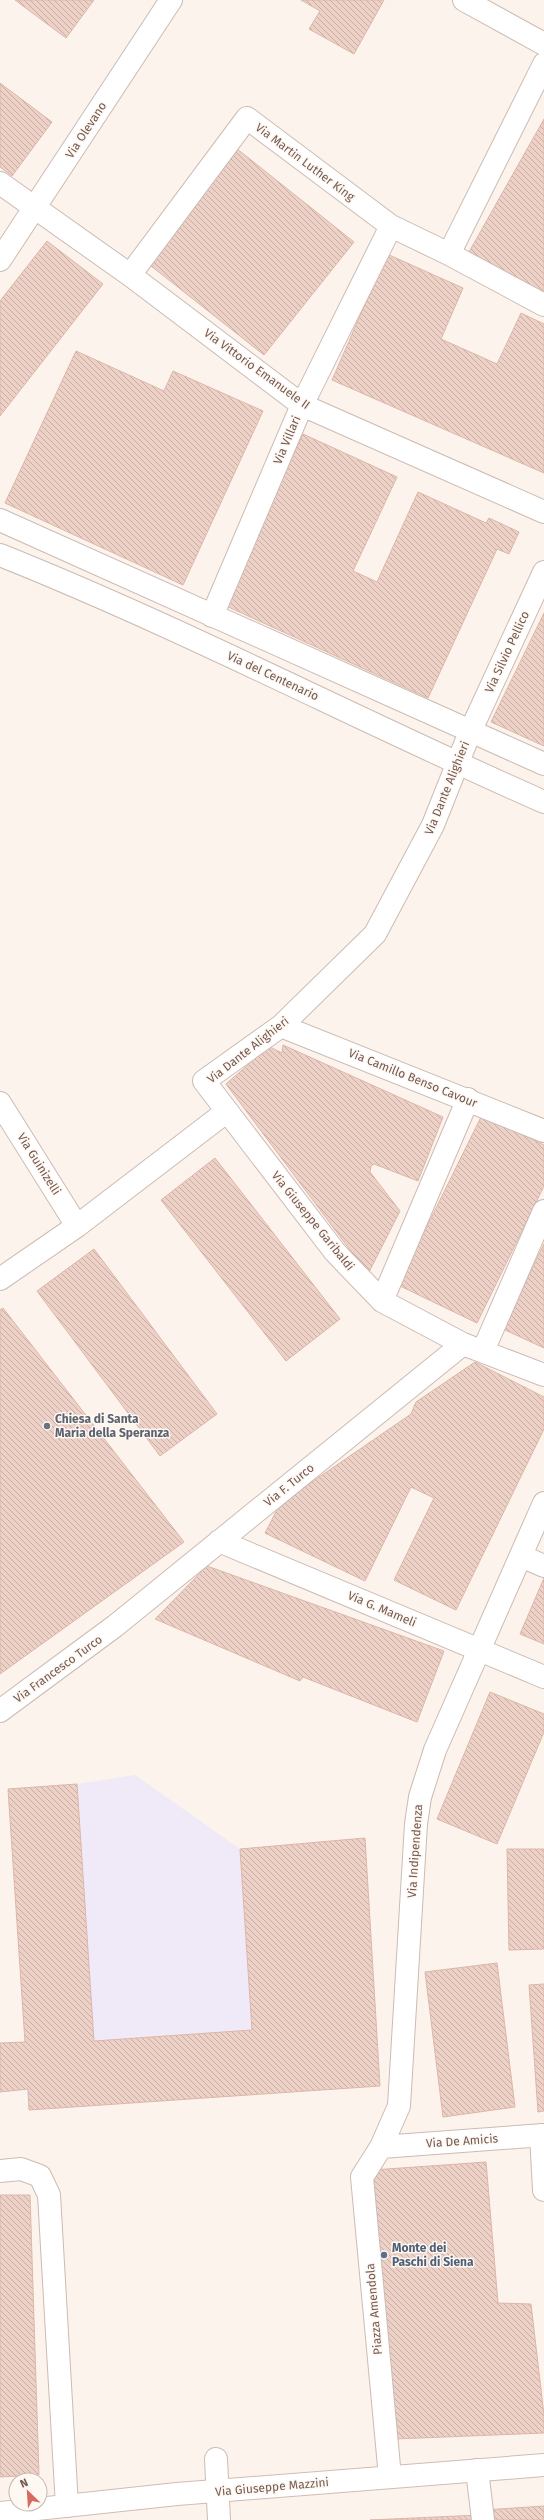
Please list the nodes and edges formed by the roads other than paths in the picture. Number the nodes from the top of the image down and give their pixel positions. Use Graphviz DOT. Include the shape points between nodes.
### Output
graph roads {
  1 [pos="171,0"];
  2 [pos="464,0"];
  3 [pos="544,44"];
  4 [pos="544,64"];
  5 [pos="0,183"];
  6 [pos="35,207"];
  7 [pos="391,226"];
  8 [pos="449,254"];
  9 [pos="0,260"];
  10 [pos="130,275"];
  11 [pos="544,305"];
  12 [pos="302,405"];
  13 [pos="544,512"];
  14 [pos="0,520"];
  15 [pos="0,555"];
  16 [pos="544,572"];
  17 [pos="212,616"];
  18 [pos="470,732"];
  19 [pos="457,764"];
  20 [pos="544,764"];
  21 [pos="544,802"];
  22 [pos="281,1026"];
  23 [pos="468,1099"];
  24 [pos="0,1103"];
  25 [pos="226,1112"];
  26 [pos="544,1131"];
  27 [pos="544,1211"];
  28 [pos="77,1226"];
  29 [pos="0,1279"];
  30 [pos="382,1300"];
  31 [pos="473,1347"];
  32 [pos="544,1375"];
  33 [pos="544,1503"];
  34 [pos="219,1541"];
  35 [pos="521,1556"];
  36 [pos="544,1566"];
  37 [pos="115,1626"];
  38 [pos="480,1650"];
  39 [pos="544,1677"];
  40 [pos="0,1711"];
  41 [pos="543,2135"];
  42 [pos="381,2147"];
  43 [pos="0,2171"];
  44 [pos="544,2190"];
  45 [pos="216,2459"];
  46 [pos="544,2465"];
  47 [pos="477,2470"];
  48 [pos="390,2477"];
  49 [pos="218,2491"];
  50 [pos="67,2506"];
  51 [pos="0,2513"];
  52 [pos="219,2520"];
  53 [pos="483,2520"];
  1 -- 6 [label="street, Via Olevano"];
  2 -- 3 [label="street"];
  4 -- 8 [label="street"];
  5 -- 6 [label="street, Via Vittorio Emanuele II"];
  6 -- 9 [label="street, Via Olevano"];
  6 -- 10 [label="street, Via Vittorio Emanuele II"];
  7 -- 8 [label="street, Via Martin Luther King"];
  7 -- 10 [label="street, Via Martin Luther King" via="247,118"];
  7 -- 12 [label="street, Via Villari"];
  8 -- 11 [label="street, Via Martin Luther King"];
  10 -- 12 [label="street, Via Vittorio Emanuele II"];
  12 -- 13 [label="street, Via Vittorio Emanuele II"];
  12 -- 17 [label="street, Via Villari"];
  14 -- 17 [label="street"];
  15 -- 19 [label="street, Via del Centenario" via="186,636"];
  16 -- 18 [label="street, Via Silvio Pellico"];
  17 -- 18 [label="street"];
  18 -- 19 [label="street, Via Dante Alighieri"];
  18 -- 20 [label="street"];
  19 -- 21 [label="street, Via del Centenario"];
  19 -- 22 [label="street, Via Dante Alighieri" via="433,825 375,934"];
  22 -- 23 [label="street, Via Camillo Benso Cavour"];
  22 -- 25 [label="street, Via Dante Alighieri" via="204,1081"];
  23 -- 26 [label="street, Via Camillo Benso Cavour"];
  23 -- 30 [label="street"];
  24 -- 28 [label="street, Via Guinizelli"];
  25 -- 28 [label="street"];
  25 -- 30 [label="street, Via Giuseppe Garibaldi" via="335,1252"];
  27 -- 31 [label="street"];
  28 -- 29 [label="street"];
  30 -- 31 [label="street, Via Giuseppe Garibaldi"];
  31 -- 32 [label="street, Via Giuseppe Garibaldi"];
  31 -- 34 [label="street, Via F. Turco"];
  33 -- 35 [label="street, Via Indipendenza"];
  34 -- 37 [label="street, Via F. Turco"];
  34 -- 38 [label="street, Via G. Mameli"];
  35 -- 36 [label="street"];
  35 -- 38 [label="street, Via Indipendenza"];
  37 -- 40 [label="street, Via Francesco Turco"];
  38 -- 39 [label="street, Via G. Mameli"];
  38 -- 42 [label="street, Via Indipendenza" via="435,1750 420,1797 416,1824 399,2106"];
  41 -- 42 [label="street, Via De Amicis"];
  41 -- 44 [label="street"];
  42 -- 48 [label="street, Piazza Amendola" via="362,2177"];
  43 -- 50 [label="street" via="21,2169 40,2176 49,2195"];
  45 -- 49 [label="street"];
  46 -- 47 [label="street, Via Giuseppe Mazzini"];
  47 -- 48 [label="street, Via Giuseppe Mazzini"];
  47 -- 53 [label="street"];
  48 -- 49 [label="street, Via Giuseppe Mazzini"];
  49 -- 50 [label="street, Via Giuseppe Mazzini"];
  49 -- 52 [label="street"];
  50 -- 51 [label="street, Via Giuseppe Mazzini"];
}
